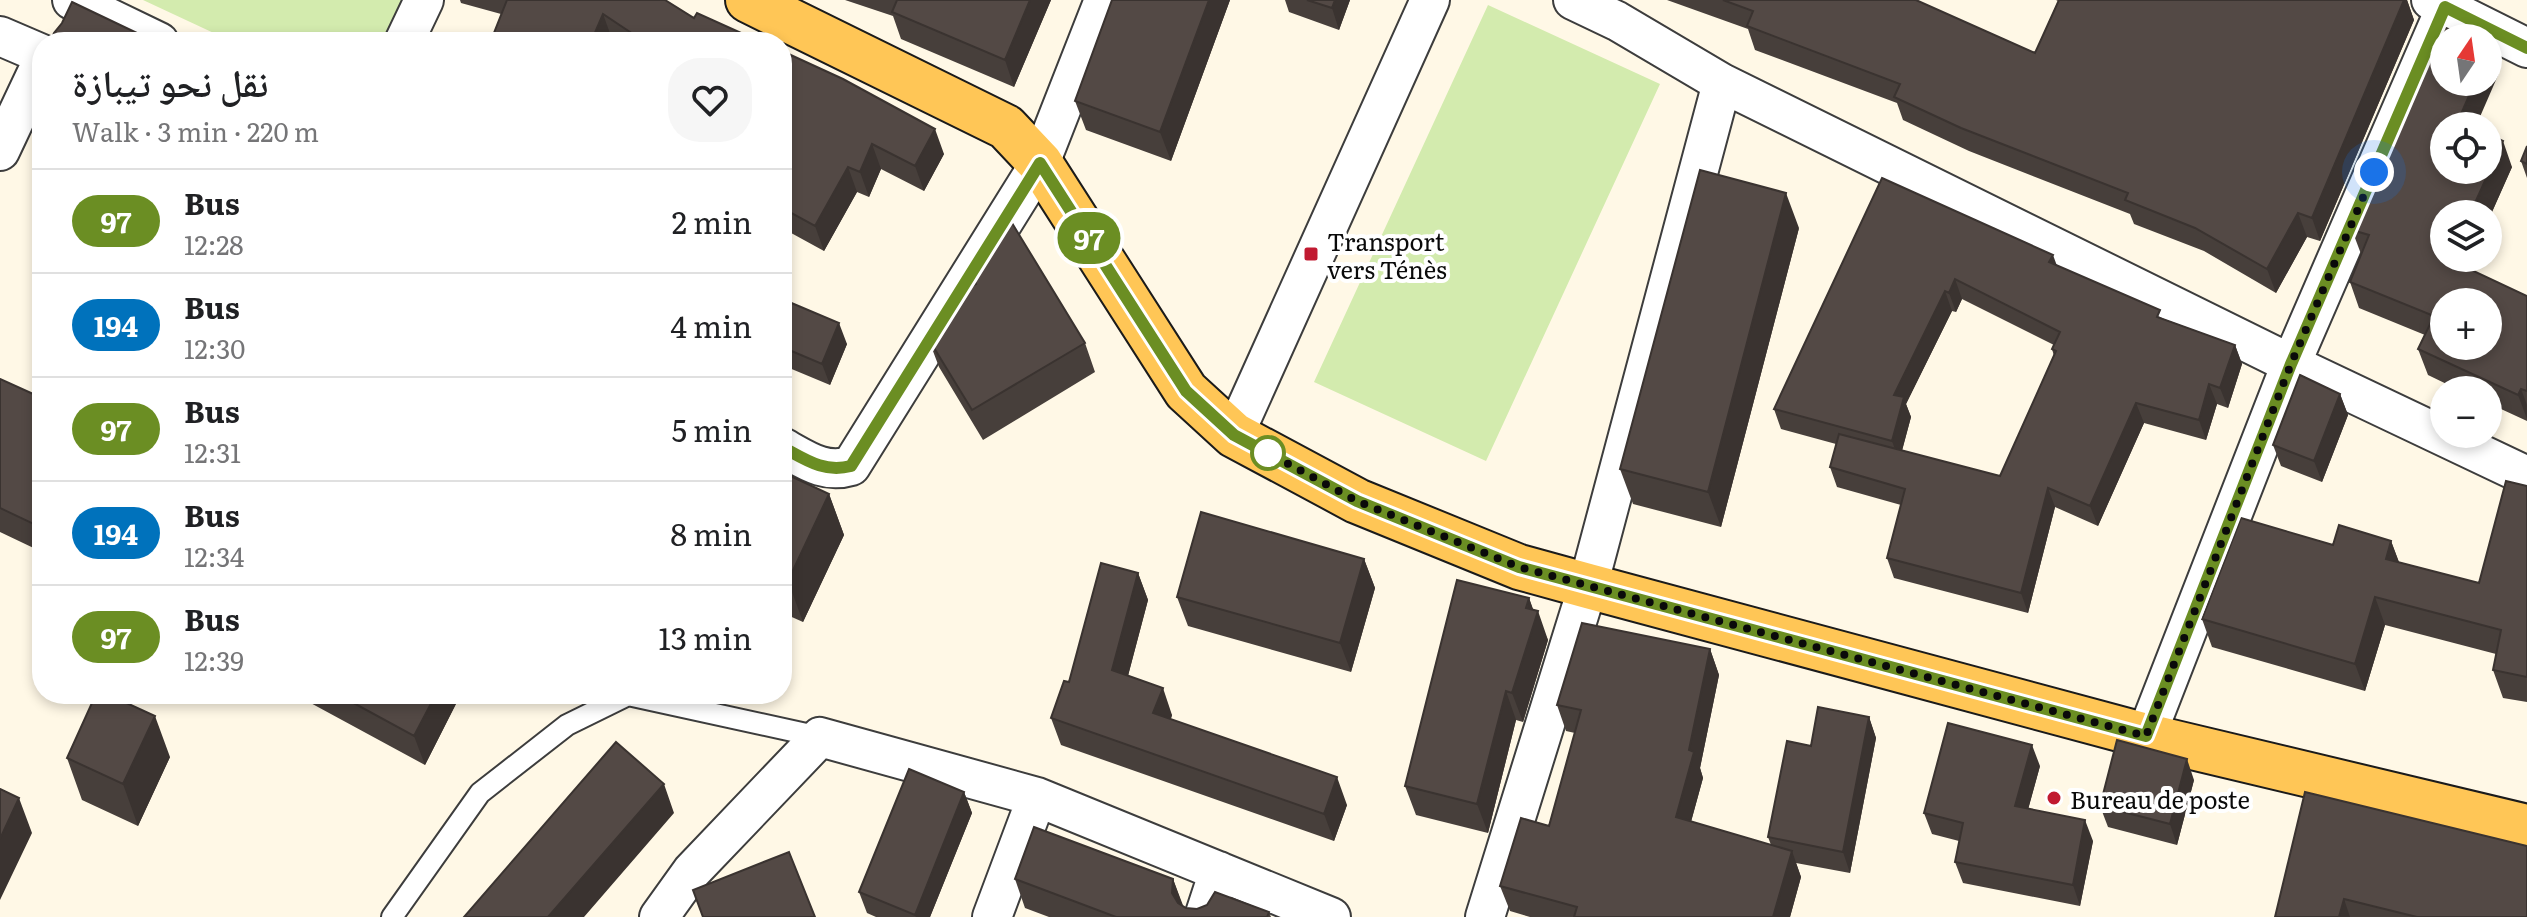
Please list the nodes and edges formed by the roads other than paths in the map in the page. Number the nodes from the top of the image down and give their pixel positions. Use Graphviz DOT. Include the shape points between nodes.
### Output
graph roads {
  1 [pos="71,0"];
  2 [pos="424,0"];
  3 [pos="748,0"];
  4 [pos="1104,0"];
  5 [pos="1430,0"];
  6 [pos="1573,0"];
  7 [pos="2442,2"];
  8 [pos="1622,11"];
  9 [pos="57,32"];
  10 [pos="138,32"];
  11 [pos="409,32"];
  12 [pos="0,36"];
  13 [pos="2527,48"];
  14 [pos="32,50"];
  15 [pos="32,83"];
  16 [pos="1722,83"];
  17 [pos="0,151"];
  18 [pos="1040,163"];
  19 [pos="2291,364"];
  20 [pos="1234,435"];
  21 [pos="792,453"];
  22 [pos="2527,476"];
  23 [pos="1588,586"];
  24 [pos="610,704"];
  25 [pos="669,704"];
  26 [pos="2146,736"];
  27 [pos="820,737"];
  28 [pos="1037,797"];
  29 [pos="2527,827"];
  30 [pos="1219,871"];
  31 [pos="392,917"];
  32 [pos="659,917"];
  33 [pos="992,917"];
  34 [pos="1204,917"];
  35 [pos="1331,917"];
  36 [pos="1485,917"];
  1 -- 9 [label="street"];
  1 -- 10 [label="street"];
  2 -- 11 [label="street"];
  3 -- 18 [label="main road" via="1006,127"];
  4 -- 18 [label="street"];
  5 -- 20 [label="street"];
  6 -- 8 [label="street"];
  7 -- 13 [label="street"];
  7 -- 19 [label="street"];
  8 -- 16 [label="street"];
  12 -- 14 [label="street"];
  15 -- 17 [label="street"];
  16 -- 19 [label="street"];
  16 -- 23 [label="street"];
  18 -- 20 [label="main road" via="1186,391"];
  18 -- 21 [label="street" via="851,466 815,466"];
  19 -- 22 [label="street"];
  19 -- 26 [label="street"];
  20 -- 23 [label="main road" via="1357,501 1519,567"];
  23 -- 26 [label="main road"];
  23 -- 36 [label="street"];
  24 -- 31 [label="lane" via="567,725 480,793"];
  25 -- 27 [label="lane"];
  26 -- 29 [label="main road"];
  27 -- 28 [label="street"];
  27 -- 32 [label="street" via="692,871"];
  28 -- 30 [label="street"];
  28 -- 33 [label="street"];
  30 -- 34 [label="street"];
  30 -- 35 [label="street"];
}
